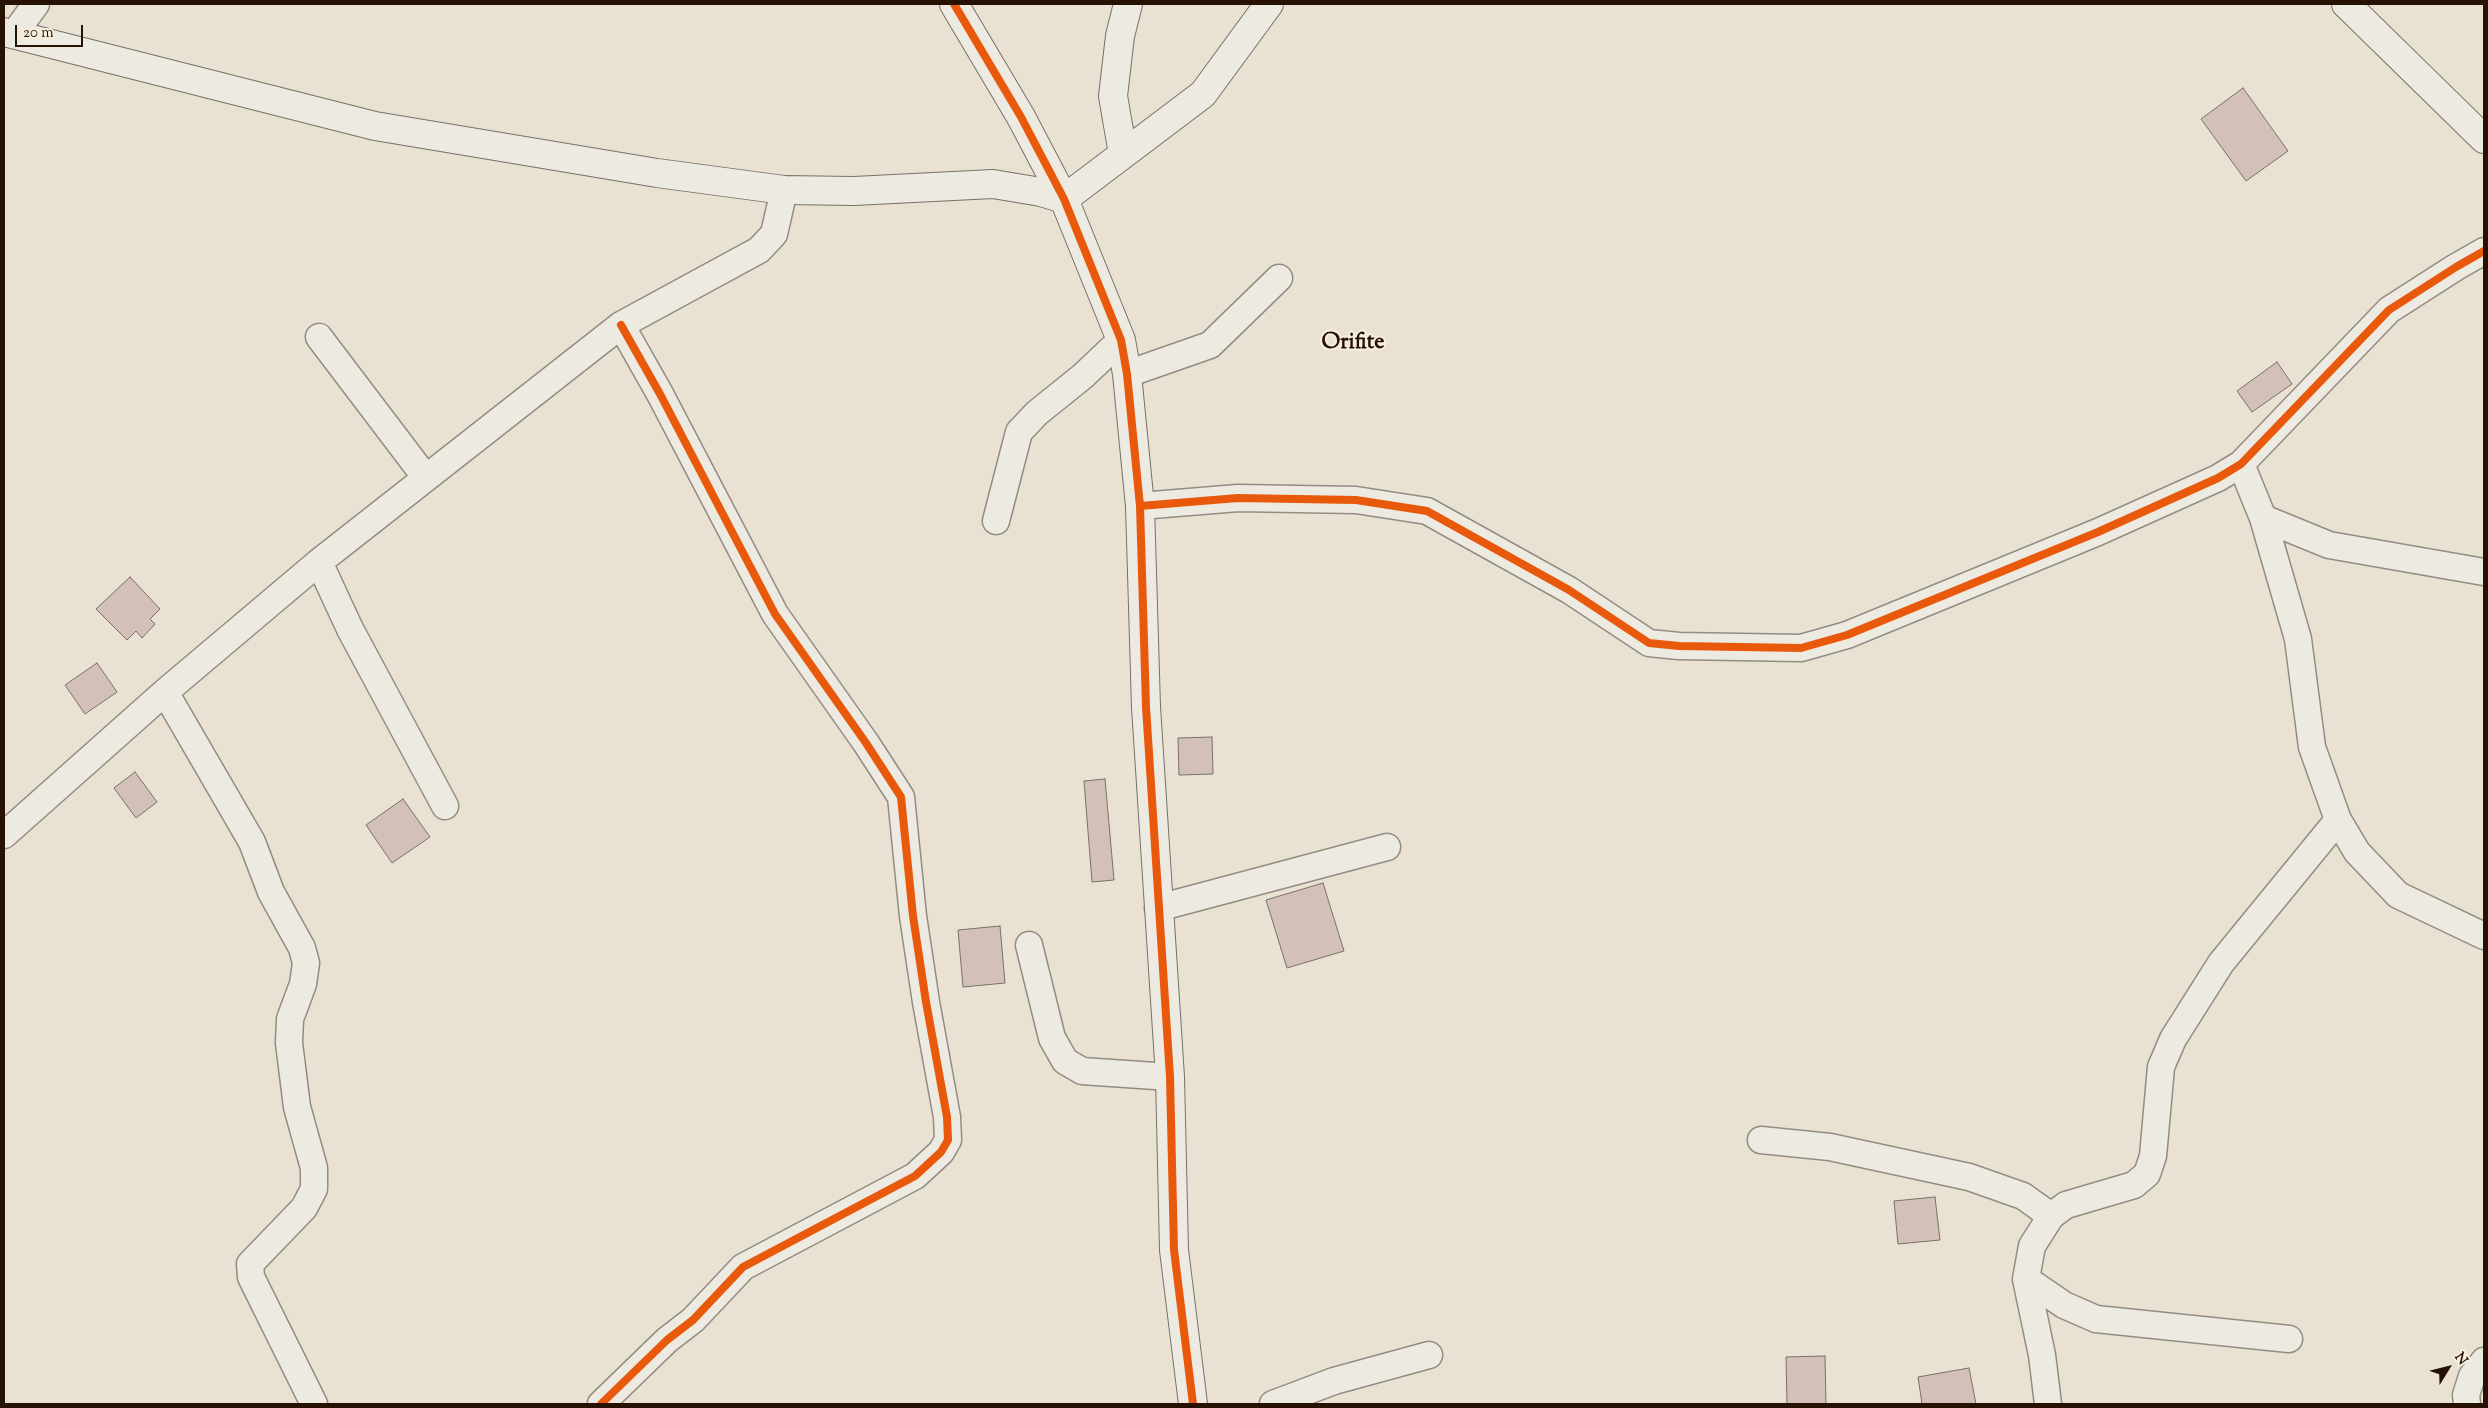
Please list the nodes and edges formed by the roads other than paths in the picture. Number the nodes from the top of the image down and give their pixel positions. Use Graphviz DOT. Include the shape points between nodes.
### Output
graph roads {
  1 [pos="36,4"];
  2 [pos="954,4"];
  3 [pos="1128,4"];
  4 [pos="1269,4"];
  5 [pos="2346,4"];
  6 [pos="9,33"];
  7 [pos="2484,139"];
  8 [pos="1123,154"];
  9 [pos="784,190"];
  10 [pos="1064,199"];
  11 [pos="2484,251"];
  12 [pos="1279,278"];
  13 [pos="621,325"];
  14 [pos="319,336"];
  15 [pos="1121,340"];
  16 [pos="1127,374"];
  17 [pos="2241,464"];
  18 [pos="426,478"];
  19 [pos="1140,506"];
  20 [pos="2263,518"];
  21 [pos="996,520"];
  22 [pos="319,562"];
  23 [pos="2484,572"];
  24 [pos="165,692"];
  25 [pos="445,806"];
  26 [pos="2338,820"];
  27 [pos="4,835"];
  28 [pos="1387,846"];
  29 [pos="1158,908"];
  30 [pos="2484,936"];
  31 [pos="1029,945"];
  32 [pos="1170,1077"];
  33 [pos="1761,1140"];
  34 [pos="2051,1216"];
  35 [pos="2026,1279"];
  36 [pos="2289,1338"];
  37 [pos="1429,1355"];
  38 [pos="2484,1361"];
  39 [pos="314,1404"];
  40 [pos="601,1404"];
  41 [pos="1193,1404"];
  42 [pos="1273,1404"];
  43 [pos="2048,1404"];
  44 [pos="2467,1404"];
  1 -- 6 [label="street"];
  2 -- 10 [label="street" via="1021,117"];
  3 -- 8 [label="street" via="1120,36 1113,96"];
  4 -- 8 [label="street" via="1203,94"];
  5 -- 7 [label="street"];
  6 -- 9 [label="street" via="375,126 657,173"];
  8 -- 10 [label="street"];
  9 -- 10 [label="street" via="854,191 993,184"];
  9 -- 13 [label="street" via="774,234 759,250"];
  10 -- 15 [label="street"];
  11 -- 17 [label="street" via="2389,310"];
  12 -- 16 [label="street" via="1210,345"];
  13 -- 18 [label="street"];
  13 -- 40 [label="street" via="775,614 901,797 913,916 947,1117 948,1140 941,1152 915,1176 743,1267 693,1320 667,1340"];
  14 -- 18 [label="street"];
  15 -- 16 [label="street"];
  15 -- 21 [label="street" via="1019,432"];
  16 -- 19 [label="street"];
  17 -- 19 [label="street" via="2218,478 2098,532 1847,634 1801,648 1649,643 1568,590 1426,511 1356,500 1238,498"];
  17 -- 20 [label="street"];
  18 -- 22 [label="street"];
  19 -- 29 [label="street" via="1146,707"];
  20 -- 23 [label="street" via="2330,544"];
  20 -- 26 [label="street" via="2298,639 2312,747"];
  22 -- 24 [label="street"];
  22 -- 25 [label="street" via="350,629"];
  24 -- 27 [label="street"];
  24 -- 39 [label="street" via="252,842 271,892 302,948 306,963 303,984 290,1019 289,1043 297,1106 314,1168 314,1189 304,1208 250,1264 252,1277"];
  26 -- 30 [label="street" via="2357,852 2398,895"];
  26 -- 34 [label="street" via="2221,964 2173,1040 2161,1067 2153,1156 2147,1174 2134,1185 2066,1205"];
  28 -- 29 [label="street"];
  29 -- 32 [label="street"];
  31 -- 32 [label="street" via="1052,1038 1065,1061 1082,1071"];
  32 -- 41 [label="street" via="1174,1250"];
  33 -- 34 [label="street" via="1830,1147 1969,1177 2024,1196"];
  34 -- 35 [label="street" via="2032,1246"];
  35 -- 36 [label="street" via="2064,1305 2096,1319"];
  35 -- 43 [label="street" via="2042,1355"];
  37 -- 42 [label="street" via="1334,1381"];
  38 -- 44 [label="street" via="2472,1376 2466,1395"];
}
